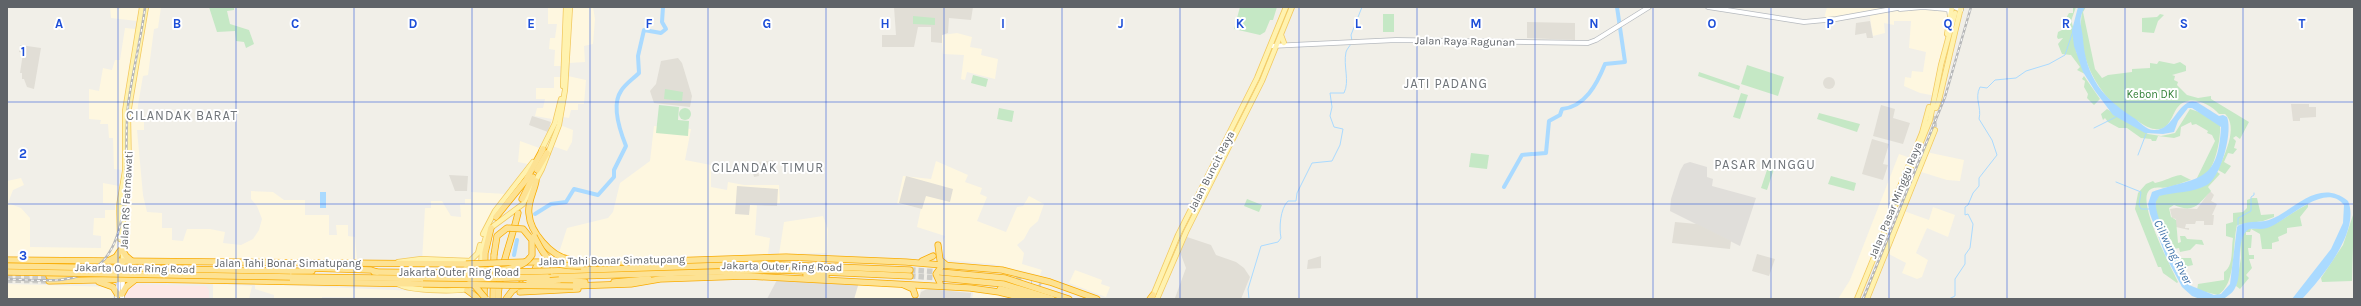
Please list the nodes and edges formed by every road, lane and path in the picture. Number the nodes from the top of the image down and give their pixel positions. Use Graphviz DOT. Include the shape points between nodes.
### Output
graph roads {
  1 [pos="142,7"];
  2 [pos="146,7"];
  3 [pos="566,7"];
  4 [pos="570,7"];
  5 [pos="1286,7"];
  6 [pos="1292,7"];
  7 [pos="1645,7"];
  8 [pos="1649,7"];
  9 [pos="1708,7"];
  10 [pos="1725,7"];
  11 [pos="1903,7"];
  12 [pos="1953,7"];
  13 [pos="1934,8"];
  14 [pos="1880,11"];
  15 [pos="1958,11"];
  16 [pos="1950,17"];
  17 [pos="1809,21"];
  18 [pos="143,22"];
  19 [pos="1622,22"];
  20 [pos="1277,45"];
  21 [pos="566,55"];
  22 [pos="1943,67"];
  23 [pos="1934,108"];
  24 [pos="1935,130"];
  25 [pos="545,151"];
  26 [pos="536,181"];
  27 [pos="522,199"];
  28 [pos="518,213"];
  29 [pos="496,217"];
  30 [pos="491,228"];
  31 [pos="938,245"];
  32 [pos="121,250"];
  33 [pos="492,255"];
  34 [pos="933,256"];
  35 [pos="843,260"];
  36 [pos="547,261"];
  37 [pos="10,262"];
  38 [pos="66,262"];
  39 [pos="104,262"];
  40 [pos="121,262"];
  41 [pos="135,262"];
  42 [pos="526,262"];
  43 [pos="588,262"];
  44 [pos="906,262"];
  45 [pos="918,262"];
  46 [pos="198,263"];
  47 [pos="372,264"];
  48 [pos="949,265"];
  49 [pos="481,266"];
  50 [pos="700,266"];
  51 [pos="967,266"];
  52 [pos="581,268"];
  53 [pos="652,268"];
  54 [pos="459,269"];
  55 [pos="468,271"];
  56 [pos="632,271"];
  57 [pos="7,272"];
  58 [pos="376,272"];
  59 [pos="393,272"];
  60 [pos="692,272"];
  61 [pos="648,273"];
  62 [pos="315,274"];
  63 [pos="60,277"];
  64 [pos="346,278"];
  65 [pos="399,278"];
  66 [pos="1016,278"];
  67 [pos="121,279"];
  68 [pos="137,279"];
  69 [pos="655,279"];
  70 [pos="80,280"];
  71 [pos="106,280"];
  72 [pos="532,280"];
  73 [pos="557,280"];
  74 [pos="1024,280"];
  75 [pos="97,281"];
  76 [pos="216,281"];
  77 [pos="860,281"];
  78 [pos="896,283"];
  79 [pos="906,283"];
  80 [pos="571,284"];
  81 [pos="630,284"];
  82 [pos="943,286"];
  83 [pos="970,288"];
  84 [pos="467,290"];
  85 [pos="546,290"];
  86 [pos="520,292"];
  87 [pos="914,295"];
  88 [pos="514,296"];
  89 [pos="120,297"];
  90 [pos="1153,298"];
  91 [pos="480,299"];
  92 [pos="485,299"];
  93 [pos="491,299"];
  94 [pos="498,299"];
  95 [pos="506,299"];
  96 [pos="1027,299"];
  97 [pos="1041,299"];
  98 [pos="1052,299"];
  99 [pos="1069,299"];
  100 [pos="1075,299"];
  101 [pos="1097,299"];
  102 [pos="1855,299"];
  103 [pos="1867,299"];
  1 -- 18 [label="main road, Jalan RS Fatmawati"];
  2 -- 18 [label="main road, Jalan RS Fatmawati"];
  3 -- 21 [label="main road"];
  4 -- 21 [label="main road"];
  5 -- 20 [label="main road, Jalan Buncit Raya"];
  6 -- 20 [label="main road"];
  7 -- 19 [label="main road, Jalan Raya Ragunan"];
  8 -- 19 [label="main road, Jalan Raya Ragunan"];
  9 -- 17 [label="main road" via="1772,18"];
  10 -- 17 [label="main road"];
  11 -- 14 [label="main road"];
  12 -- 15 [label="main road"];
  12 -- 16 [label="main road, Jalan Pasar Minggu Raya"];
  13 -- 14 [label="main road"];
  13 -- 16 [label="main road" via="1948,10"];
  14 -- 17 [label="main road"];
  15 -- 22 [label="main road, Jalan Pasar Minggu Raya"];
  16 -- 22 [label="main road, Jalan Pasar Minggu Raya"];
  18 -- 32 [label="main road, Jalan RS Fatmawati" via="129,105 129,171 124,200"];
  19 -- 20 [label="main road, Jalan Raya Ragunan" via="1594,39 1580,41 1415,37"];
  20 -- 90 [label="main road, Jalan Buncit Raya" via="1178,235"];
  21 -- 25 [label="main road" via="559,113"];
  22 -- 23 [label="main road, Jalan Pasar Minggu Raya"];
  22 -- 23 [label="main road, Jalan Pasar Minggu Raya" via="1937,107"];
  23 -- 102 [label="main road, Jalan Pasar Minggu Raya"];
  23 -- 102 [label="main road, Jalan Pasar Minggu Raya" via="1925,135"];
  24 -- 103 [label="main road"];
  25 -- 26 [label="main road"];
  25 -- 27 [label="highway"];
  25 -- 29 [label="highway" via="526,180"];
  25 -- 55 [label="main road" via="495,211 486,226 478,253"];
  26 -- 43 [label="highway" via="528,214 536,232 547,248 557,256"];
  26 -- 49 [label="main road" via="520,207 488,230 482,250"];
  28 -- 94 [label="highway" via="501,267"];
  30 -- 92 [label="highway" via="485,253"];
  31 -- 48 [label="highway" via="940,260"];
  32 -- 39 [label="highway" via="112,259"];
  32 -- 40 [label="main road, Jalan RS Fatmawati"];
  32 -- 41 [label="highway"];
  33 -- 52 [label="highway, bridge" via="492,241 497,232 508,225 519,224 530,232 550,261"];
  33 -- 55 [label="highway, bridge" via="496,238 506,229 520,228 531,238 532,253 521,266"];
  33 -- 93 [label="highway"];
  34 -- 45 [label="highway"];
  35 -- 43 [label="highway, Jalan Tahi Bonar Simatupang" via="786,257"];
  35 -- 44 [label="highway, Jalan Tahi Bonar Simatupang"];
  35 -- 50 [label="highway" via="751,261"];
  36 -- 42 [label="highway, Jalan Tahi Bonar Simatupang"];
  36 -- 43 [label="highway, Jalan Tahi Bonar Simatupang"];
  36 -- 72 [label="highway" via="536,267"];
  37 -- 38 [label="highway"];
  37 -- 62 [label="highway, Jakarta Outer Ring Road, bridge"];
  38 -- 39 [label="highway, Jalan Tahi Bonar Simatupang"];
  38 -- 71 [label="highway" via="110,267 114,274"];
  39 -- 40 [label="highway, Jalan Tahi Bonar Simatupang"];
  40 -- 41 [label="highway, Jalan Tahi Bonar Simatupang"];
  40 -- 67 [label="main road, Jalan RS Fatmawati"];
  41 -- 46 [label="highway, Jalan Tahi Bonar Simatupang"];
  41 -- 68 [label="highway" via="129,269 131,276"];
  42 -- 55 [label="highway, Jalan Tahi Bonar Simatupang, bridge"];
  42 -- 72 [label="highway"];
  44 -- 45 [label="highway, Jalan Tahi Bonar Simatupang"];
  44 -- 79 [label="highway" via="913,271 912,278"];
  45 -- 48 [label="highway, Jalan Tahi Bonar Simatupang"];
  46 -- 47 [label="highway, Jalan Tahi Bonar Simatupang"];
  46 -- 58 [label="highway" via="204,266"];
  47 -- 54 [label="highway"];
  47 -- 55 [label="highway, Jalan Tahi Bonar Simatupang" via="394,263"];
  48 -- 51 [label="highway, Jalan Tahi Bonar Simatupang"];
  48 -- 82 [label="highway" via="937,270 936,278"];
  49 -- 55 [label="main road"];
  49 -- 84 [label="main road" via="480,283 477,287"];
  50 -- 53 [label="highway, Jakarta Outer Ring Road"];
  50 -- 60 [label="highway, Jakarta Outer Ring Road" via="796,264 910,273 779,270"];
  51 -- 66 [label="highway"];
  51 -- 101 [label="highway, Jalan Tahi Bonar Simatupang" via="1050,282"];
  52 -- 53 [label="highway" via="643,265"];
  52 -- 55 [label="highway, Jakarta Outer Ring Road, bridge"];
  52 -- 56 [label="highway, Jakarta Outer Ring Road"];
  53 -- 56 [label="highway, Jakarta Outer Ring Road"];
  54 -- 55 [label="highway"];
  54 -- 59 [label="highway"];
  55 -- 56 [label="highway, Jakarta Outer Ring Road, bridge" via="589,276"];
  55 -- 65 [label="highway, Jakarta Outer Ring Road"];
  55 -- 65 [label="highway, Jakarta Outer Ring Road" via="409,279"];
  55 -- 92 [label="highway, bridge"];
  56 -- 61 [label="highway, Jakarta Outer Ring Road"];
  57 -- 62 [label="highway, Jakarta Outer Ring Road, bridge"];
  58 -- 59 [label="highway, Jakarta Outer Ring Road"];
  58 -- 62 [label="highway, Jakarta Outer Ring Road"];
  59 -- 65 [label="highway, Jakarta Outer Ring Road"];
  60 -- 61 [label="highway, Jakarta Outer Ring Road"];
  60 -- 77 [label="highway" via="852,277"];
  61 -- 73 [label="highway" via="612,278"];
  62 -- 64 [label="highway, Jakarta Outer Ring Road"];
  63 -- 70 [label="highway"];
  63 -- 70 [label="highway" via="49,278"];
  63 -- 71 [label="highway" via="87,276"];
  64 -- 65 [label="highway, Jakarta Outer Ring Road"];
  64 -- 76 [label="highway"];
  65 -- 76 [label="highway, Jalan Tahi Bonar Simatupang"];
  65 -- 80 [label="highway, Jalan Tahi Bonar Simatupang, bridge" via="423,284"];
  65 -- 84 [label="main road" via="407,288"];
  67 -- 68 [label="highway, Jalan Tahi Bonar Simatupang"];
  67 -- 71 [label="highway, Jalan Tahi Bonar Simatupang"];
  67 -- 89 [label="main road, Jalan RS Fatmawati"];
  68 -- 76 [label="highway, Jalan Tahi Bonar Simatupang"];
  68 -- 89 [label="highway" via="126,287"];
  69 -- 77 [label="highway, Jalan Tahi Bonar Simatupang" via="747,276"];
  69 -- 80 [label="highway"];
  69 -- 81 [label="highway, Jalan Tahi Bonar Simatupang"];
  70 -- 75 [label="highway"];
  71 -- 75 [label="highway"];
  72 -- 85 [label="highway" via="538,287"];
  72 -- 86 [label="highway"];
  73 -- 80 [label="highway"];
  73 -- 95 [label="highway, bridge" via="525,283 514,288"];
  74 -- 100 [label="highway"];
  75 -- 89 [label="highway" via="113,287"];
  77 -- 78 [label="highway, Jalan Tahi Bonar Simatupang"];
  78 -- 79 [label="highway, Jalan Tahi Bonar Simatupang"];
  78 -- 87 [label="highway" via="911,287"];
  79 -- 82 [label="highway, Jalan Tahi Bonar Simatupang"];
  80 -- 81 [label="highway, Jalan Tahi Bonar Simatupang"];
  81 -- 85 [label="highway" via="608,288"];
  82 -- 83 [label="highway, Jalan Tahi Bonar Simatupang"];
  83 -- 96 [label="highway, Jalan Tahi Bonar Simatupang" via="1007,293"];
  83 -- 97 [label="highway" via="1005,289"];
  84 -- 91 [label="highway"];
  85 -- 86 [label="highway"];
  86 -- 88 [label="highway"];
  98 -- 99 [label="highway" via="1003,284 940,275 1004,278"];
}
